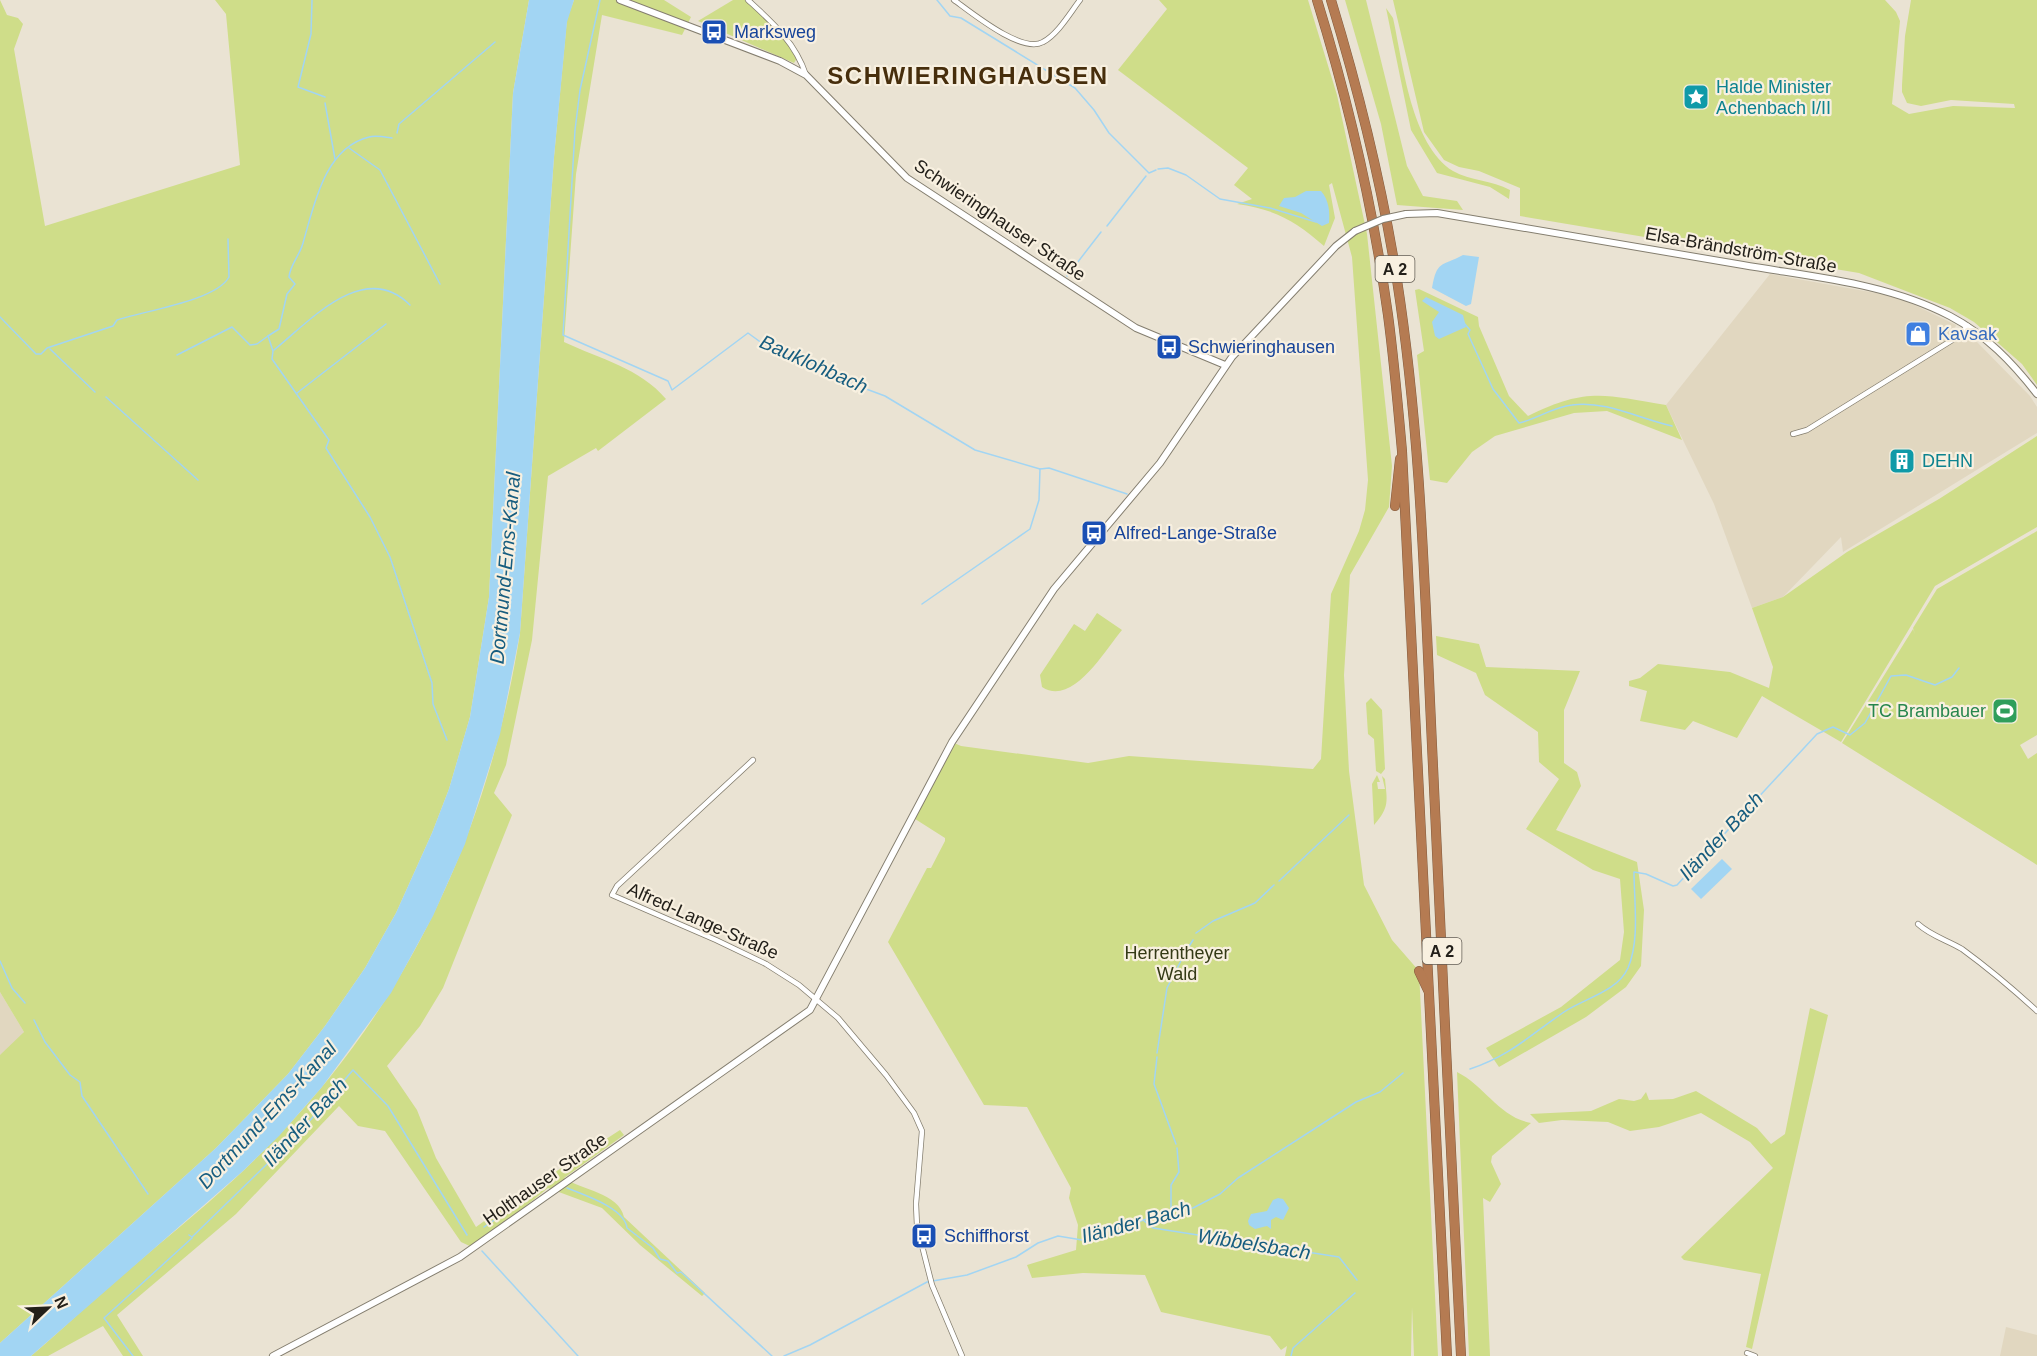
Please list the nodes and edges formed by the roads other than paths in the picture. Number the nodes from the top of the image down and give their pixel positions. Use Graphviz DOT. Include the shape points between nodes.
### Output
graph roads {
  1 [pos="620,0"];
  2 [pos="748,0"];
  3 [pos="954,0"];
  4 [pos="1080,0"];
  5 [pos="1317,0"];
  6 [pos="1331,0"];
  7 [pos="806,75"];
  8 [pos="1968,326"];
  9 [pos="1225,365"];
  10 [pos="2037,394"];
  11 [pos="1793,434"];
  12 [pos="1402,451"];
  13 [pos="1395,506"];
  14 [pos="753,760"];
  15 [pos="1918,924"];
  16 [pos="1419,971"];
  17 [pos="1430,994"];
  18 [pos="818,999"];
  19 [pos="2037,1011"];
  20 [pos="1747,1353"];
  21 [pos="273,1356"];
  22 [pos="962,1356"];
  23 [pos="1447,1356"];
  24 [pos="1461,1356"];
  25 [pos="1755,1356"];
  1 -- 7 [label="street" via="780,61"];
  2 -- 7 [label="street, Schwieringhauser Straße" via="785,35 799,55"];
  3 -- 4 [label="street" via="1025,45 1047,40"];
  5 -- 12 [label="highway, A 2" via="1349,113 1375,234"];
  6 -- 24 [label="highway, A 2" via="1378,180 1398,283 1411,401 1427,637"];
  7 -- 9 [label="street, Schwieringhauser Straße" via="907,178 1136,328"];
  8 -- 9 [label="street, Elsa-Brändström-Straße, bridge" via="1916,301 1866,287 1437,213 1406,214 1355,231 1322,259"];
  8 -- 10 [label="street, Elsa-Brändström-Straße" via="2007,358"];
  8 -- 11 [label="street" via="1954,339 1862,397 1807,430"];
  9 -- 18 [label="street" via="1160,463 1054,589 952,742"];
  12 -- 13 [label="highway" via="1396,472"];
  12 -- 17 [label="highway, A 2"];
  14 -- 18 [label="street, Alfred-Lange-Straße" via="617,886 612,895 766,964"];
  15 -- 19 [label="street" via="1961,949"];
  16 -- 17 [label="highway"];
  17 -- 23 [label="highway, A 2"];
  18 -- 21 [label="street, Holthauser Straße" via="810,1010 469,1251"];
  18 -- 22 [label="street" via="863,1046 919,1122 922,1139 916,1215 932,1285"];
  20 -- 25 [label="street"];
}
